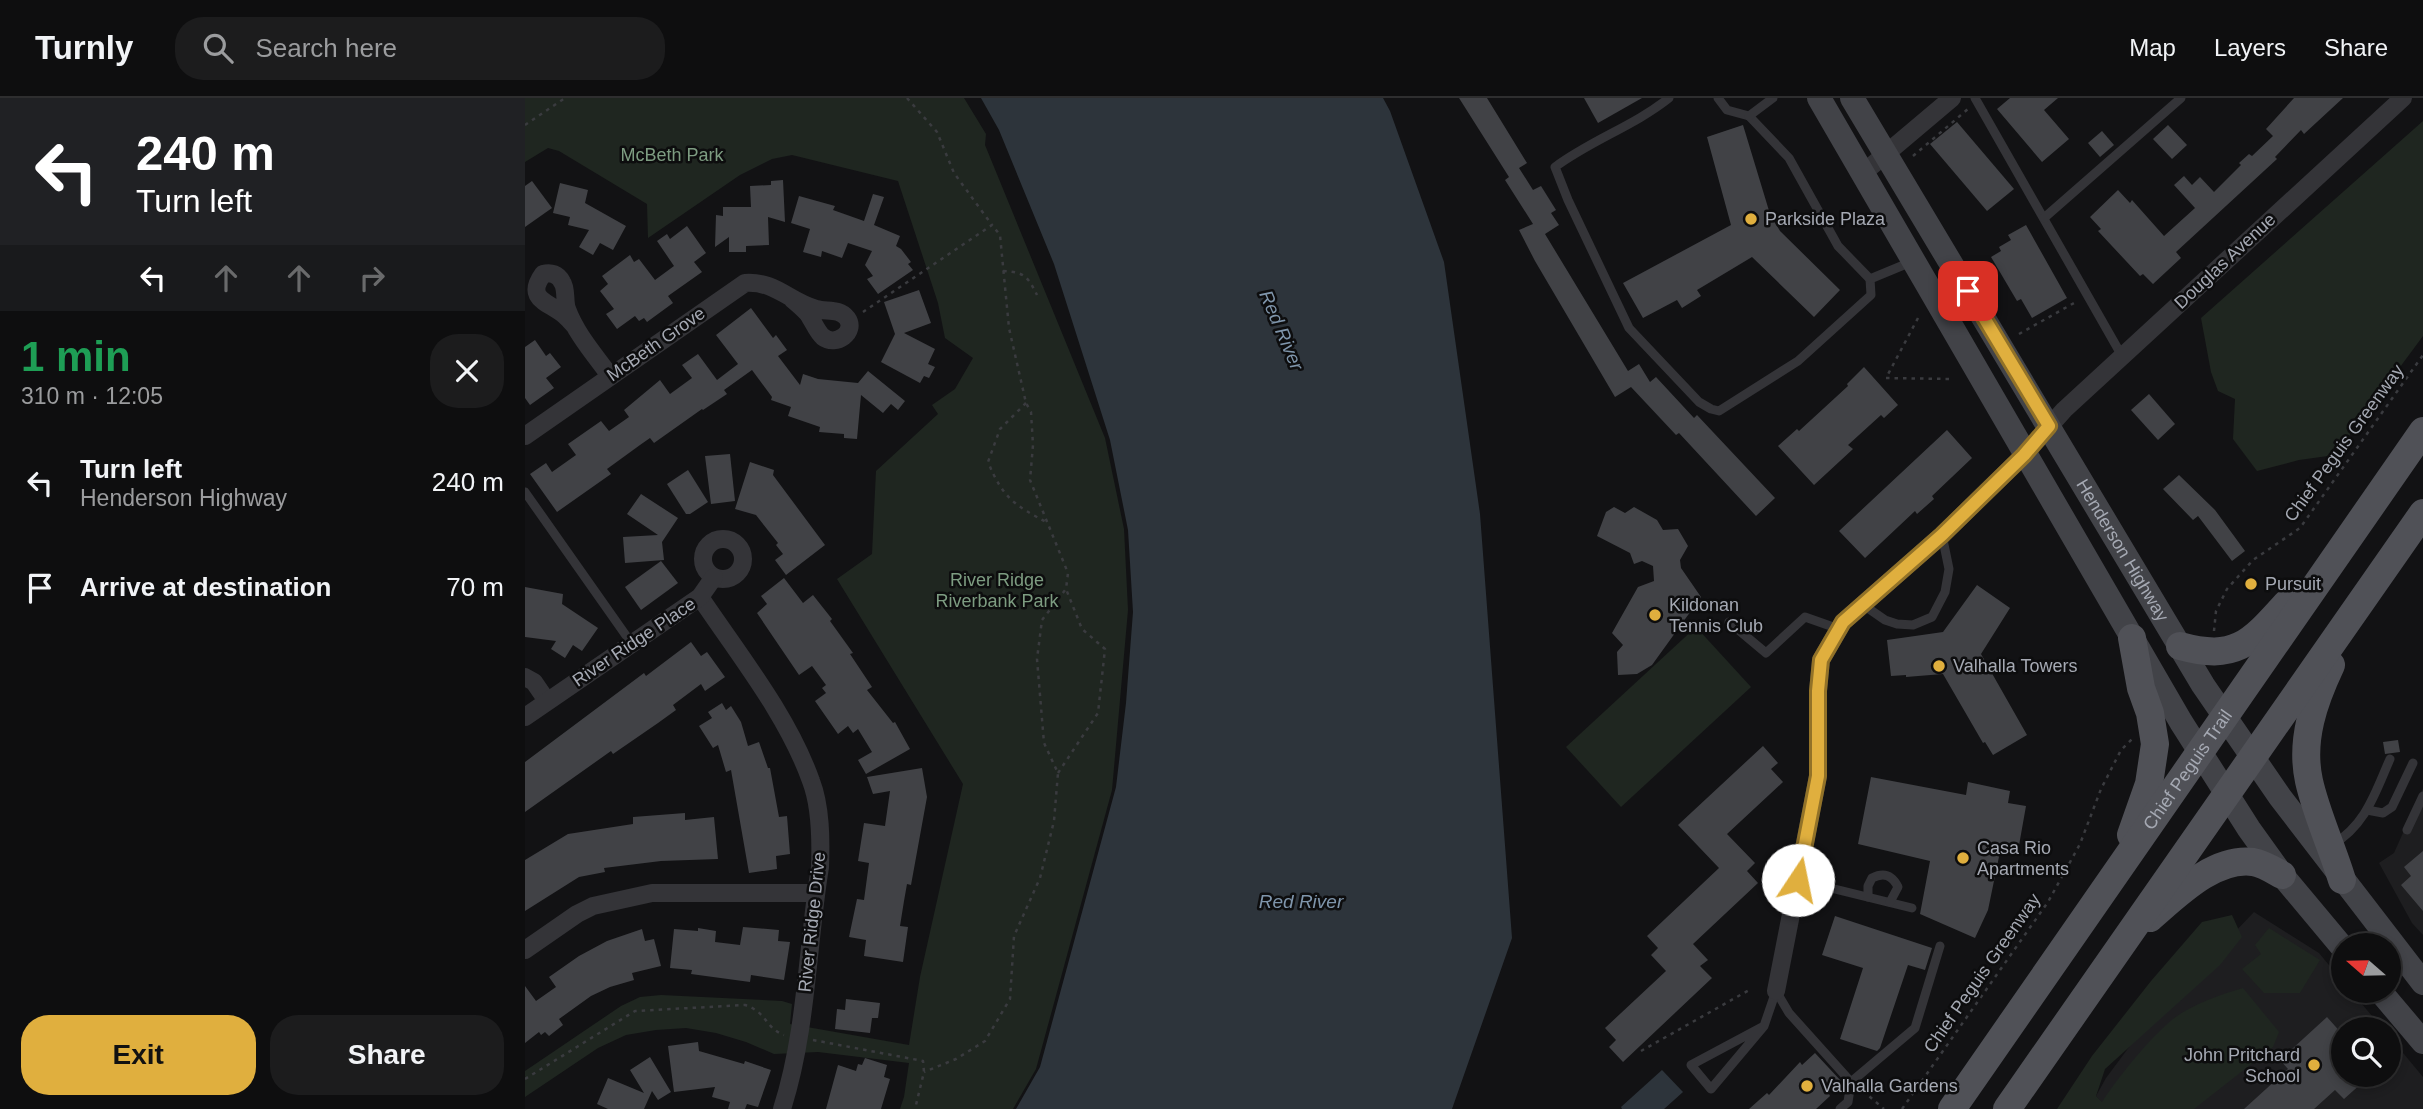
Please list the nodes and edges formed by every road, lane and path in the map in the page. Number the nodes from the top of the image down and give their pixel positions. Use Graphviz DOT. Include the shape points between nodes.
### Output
graph roads {
  1 [pos="565,98"];
  2 [pos="907,98"];
  3 [pos="1668,98"];
  4 [pos="1718,98"];
  5 [pos="1773,98"];
  6 [pos="1819,98"];
  7 [pos="1852,98"];
  8 [pos="1952,98"];
  9 [pos="2182,98"];
  10 [pos="2403,98"];
  11 [pos="1976,100"];
  12 [pos="1749,116"];
  13 [pos="525,125"];
  14 [pos="1885,155"];
  15 [pos="1913,156"];
  16 [pos="1862,174"];
  17 [pos="2044,218"];
  18 [pos="992,225"];
  19 [pos="1912,261"];
  20 [pos="1003,271"];
  21 [pos="1870,279"];
  22 [pos="1037,295"];
  23 [pos="792,299"];
  24 [pos="2074,303"];
  25 [pos="1918,318"];
  26 [pos="848,320"];
  27 [pos="575,326"];
  28 [pos="2019,334"];
  29 [pos="2423,355"];
  30 [pos="2122,356"];
  31 [pos="610,376"];
  32 [pos="1953,379"];
  33 [pos="1025,403"];
  34 [pos="2049,426"];
  35 [pos="2423,431"];
  36 [pos="525,436"];
  37 [pos="2024,455"];
  38 [pos="525,492"];
  39 [pos="2423,513"];
  40 [pos="1048,523"];
  41 [pos="1942,535"];
  42 [pos="2327,568"];
  43 [pos="714,577"];
  44 [pos="1066,589"];
  45 [pos="700,597"];
  46 [pos="1862,604"];
  47 [pos="2347,621"];
  48 [pos="1729,622"];
  49 [pos="1839,629"];
  50 [pos="2132,638"];
  51 [pos="2213,640"];
  52 [pos="632,645"];
  53 [pos="2180,646"];
  54 [pos="525,677"];
  55 [pos="547,701"];
  56 [pos="2225,716"];
  57 [pos="525,717"];
  58 [pos="2133,737"];
  59 [pos="2200,752"];
  60 [pos="2252,756"];
  61 [pos="2390,759"];
  62 [pos="2413,763"];
  63 [pos="1058,773"];
  64 [pos="2226,793"];
  65 [pos="2423,796"];
  66 [pos="2367,810"];
  67 [pos="2407,830"];
  68 [pos="2332,845"];
  69 [pos="2121,864"];
  70 [pos="2282,875"];
  71 [pos="1798,880"];
  72 [pos="2342,880"];
  73 [pos="816,893"];
  74 [pos="1868,897"];
  75 [pos="1890,902"];
  76 [pos="1912,908"];
  77 [pos="2331,934"];
  78 [pos="2124,940"];
  79 [pos="1940,946"];
  80 [pos="525,950"];
  81 [pos="2423,983"];
  82 [pos="1751,989"];
  83 [pos="1776,991"];
  84 [pos="2390,1003"];
  85 [pos="1764,1026"];
  86 [pos="789,1037"];
  87 [pos="811,1039"];
  88 [pos="2423,1042"];
  89 [pos="1641,1051"];
  90 [pos="924,1072"];
  91 [pos="525,1079"];
  92 [pos="1851,1082"];
  93 [pos="782,1109"];
  94 [pos="915,1109"];
  95 [pos="1840,1109"];
  96 [pos="1884,1109"];
  97 [pos="1902,1109"];
  98 [pos="1952,1109"];
  99 [pos="2007,1109"];
  1 -- 13 [label="path"];
  2 -- 18 [label="path" via="937,132 954,173"];
  3 -- 21 [label="lane" via="1555,167 1629,328 1699,402 1719,411 1798,361 1871,295"];
  4 -- 12 [label="lane" via="1727,110"];
  5 -- 12 [label="lane"];
  6 -- 16 [label="main road, Henderson Highway"];
  7 -- 14 [label="main road, Henderson Highway"];
  8 -- 14 [label="street"];
  9 -- 17 [label="lane"];
  10 -- 30 [label="street, Douglas Avenue"];
  11 -- 15 [label="path"];
  11 -- 17 [label="lane"];
  12 -- 21 [label="lane" via="1789,158 1838,246"];
  14 -- 16 [label="street"];
  14 -- 34 [label="main road, Henderson Highway"];
  16 -- 19 [label="main road, Henderson Highway"];
  17 -- 30 [label="lane"];
  18 -- 20 [label="path" via="1000,235"];
  18 -- 26 [label="path"];
  19 -- 21 [label="lane"];
  19 -- 37 [label="main road, Henderson Highway"];
  20 -- 22 [label="path" via="1029,278"];
  20 -- 33 [label="path"];
  23 -- 26 [label="street, McBeth Grove" via="839,312"];
  23 -- 26 [label="street, McBeth Grove" via="822,337 838,340 846,335"];
  23 -- 31 [label="street, McBeth Grove" via="760,282 745,283"];
  24 -- 28 [label="path"];
  25 -- 32 [label="path" via="1886,378"];
  27 -- 31 [label="street"];
  29 -- 51 [label="path, Chief Peguis Greenway" via="2300,528 2253,560 2227,589 2216,611"];
  30 -- 34 [label="street, Douglas Avenue"];
  31 -- 36 [label="street, McBeth Grove"];
  33 -- 40 [label="path" via="1031,412 1030,480"];
  33 -- 40 [label="path" via="1000,429 988,462 998,486 1017,506"];
  34 -- 37 [label="street, Douglas Avenue"];
  34 -- 53 [label="main road, Henderson Highway"];
  35 -- 42 [label="main road, Chief Peguis Trail"];
  37 -- 41 [label="street, Douglas Avenue"];
  37 -- 50 [label="main road, Henderson Highway"];
  38 -- 52 [label="lane"];
  39 -- 47 [label="main road"];
  40 -- 44 [label="path" via="1068,573"];
  41 -- 46 [label="street, Douglas Avenue"];
  41 -- 46 [label="lane" via="1949,569 1945,592 1932,617 1913,625 1897,624"];
  42 -- 53 [label="main road" via="2238,647 2214,653"];
  42 -- 56 [label="main road, Chief Peguis Trail"];
  43 -- 45 [label="street, River Ridge Place"];
  44 -- 63 [label="path" via="1042,620 1037,659 1044,743"];
  44 -- 63 [label="path" via="1082,629 1105,649 1098,713"];
  45 -- 52 [label="street, River Ridge Place"];
  45 -- 73 [label="street, River Ridge Drive" via="781,718 812,784 821,838"];
  46 -- 49 [label="street, Douglas Avenue"];
  47 -- 60 [label="main road"];
  47 -- 68 [label="main road" via="2316,701 2307,750 2312,794"];
  48 -- 49 [label="lane" via="1766,653 1805,617"];
  49 -- 71 [label="street, Douglas Avenue" via="1821,660 1818,776"];
  50 -- 59 [label="main road, Henderson Highway"];
  50 -- 69 [label="main road" via="2153,724 2154,753 2149,783"];
  52 -- 55 [label="street, River Ridge Place"];
  53 -- 56 [label="main road, Henderson Highway"];
  54 -- 55 [label="street"];
  55 -- 57 [label="street, River Ridge Place"];
  56 -- 59 [label="main road, Chief Peguis Trail"];
  56 -- 60 [label="main road, Henderson Highway"];
  58 -- 97 [label="path, Chief Peguis Greenway" via="2121,750 2080,844 2048,902"];
  59 -- 64 [label="main road, Henderson Highway"];
  59 -- 69 [label="main road, Chief Peguis Trail"];
  60 -- 64 [label="main road"];
  60 -- 72 [label="main road, Henderson Highway"];
  61 -- 66 [label="lane"];
  62 -- 66 [label="lane" via="2392,807 2383,814"];
  63 -- 90 [label="path" via="1040,878 1014,936 1010,999 985,1041"];
  64 -- 70 [label="main road, Henderson Highway"];
  64 -- 78 [label="main road"];
  65 -- 67 [label="lane"];
  66 -- 68 [label="lane" via="2353,830"];
  68 -- 72 [label="main road"];
  69 -- 98 [label="main road, Chief Peguis Trail"];
  70 -- 77 [label="main road, Henderson Highway"];
  70 -- 78 [label="main road" via="2251,862 2225,865 2193,883"];
  71 -- 74 [label="lane"];
  71 -- 83 [label="street, Douglas Avenue"];
  72 -- 81 [label="main road, Henderson Highway"];
  73 -- 80 [label="street" via="652,893 593,906"];
  73 -- 93 [label="street, River Ridge Drive" via="798,1042"];
  74 -- 75 [label="lane"];
  74 -- 75 [label="lane" via="1872,878 1884,874 1898,887"];
  75 -- 76 [label="lane"];
  78 -- 99 [label="main road"];
  79 -- 92 [label="lane" via="1915,1028"];
  82 -- 89 [label="path"];
  83 -- 85 [label="lane"];
  83 -- 92 [label="lane" via="1789,1013"];
  84 -- 88 [label="main road"];
  85 -- 85 [label="lane" via="1711,1089 1691,1065 1739,1039"];
  86 -- 91 [label="path" via="778,1032 757,1008 745,1004 635,1011"];
  87 -- 90 [label="path" via="923,1061"];
  90 -- 94 [label="path"];
  92 -- 95 [label="lane" via="1848,1102"];
  92 -- 96 [label="path"];
}
